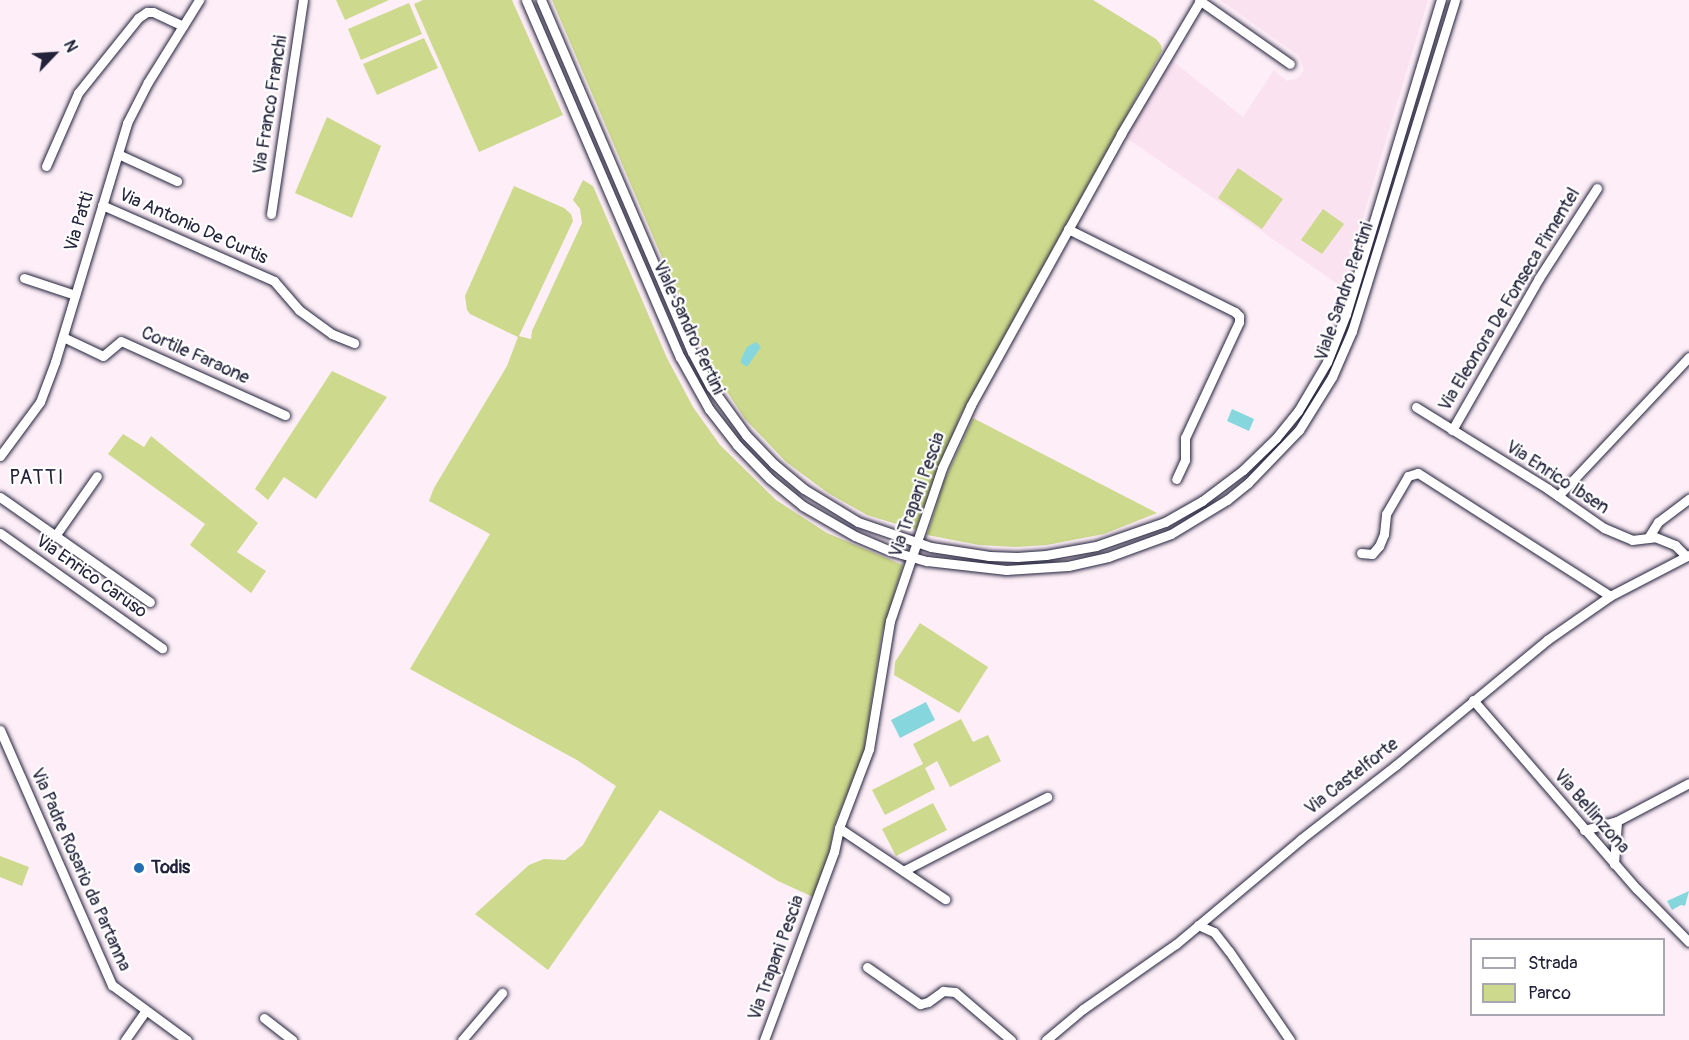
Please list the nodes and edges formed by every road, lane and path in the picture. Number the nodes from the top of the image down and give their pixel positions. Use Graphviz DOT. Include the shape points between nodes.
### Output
graph roads {
  1 [pos="199,0"];
  2 [pos="303,0"];
  3 [pos="526,0"];
  4 [pos="541,0"];
  5 [pos="1441,0"];
  6 [pos="1455,0"];
  7 [pos="1203,1"];
  8 [pos="183,26"];
  9 [pos="1290,64"];
  10 [pos="118,154"];
  11 [pos="46,166"];
  12 [pos="177,181"];
  13 [pos="1597,188"];
  14 [pos="102,205"];
  15 [pos="271,214"];
  16 [pos="1068,229"];
  17 [pos="24,278"];
  18 [pos="75,295"];
  19 [pos="63,337"];
  20 [pos="354,343"];
  21 [pos="1689,357"];
  22 [pos="1416,407"];
  23 [pos="285,415"];
  24 [pos="1452,430"];
  25 [pos="0,456"];
  26 [pos="97,476"];
  27 [pos="1176,479"];
  28 [pos="1558,496"];
  29 [pos="0,497"];
  30 [pos="1689,499"];
  31 [pos="0,533"];
  32 [pos="55,536"];
  33 [pos="1648,538"];
  34 [pos="916,544"];
  35 [pos="1360,553"];
  36 [pos="1688,556"];
  37 [pos="912,557"];
  38 [pos="1610,596"];
  39 [pos="150,602"];
  40 [pos="162,648"];
  41 [pos="1473,700"];
  42 [pos="0,730"];
  43 [pos="1689,783"];
  44 [pos="1047,797"];
  45 [pos="1617,821"];
  46 [pos="839,828"];
  47 [pos="1584,830"];
  48 [pos="1614,864"];
  49 [pos="905,870"];
  50 [pos="945,899"];
  51 [pos="1198,925"];
  52 [pos="1689,942"];
  53 [pos="867,967"];
  54 [pos="502,993"];
  55 [pos="145,1011"];
  56 [pos="264,1018"];
  57 [pos="125,1040"];
  58 [pos="187,1040"];
  59 [pos="292,1040"];
  60 [pos="462,1040"];
  61 [pos="764,1040"];
  62 [pos="1011,1040"];
  63 [pos="1046,1040"];
  64 [pos="1290,1040"];
  1 -- 8 [label="street, Via Patti"];
  2 -- 15 [label="street, Via Franco Franchi"];
  3 -- 37 [label="street, Viale Sandro Pertini" via="676,349 709,409 752,461 803,506 855,536"];
  4 -- 34 [label="street, Viale Sandro Pertini" via="692,352 723,405 759,449 804,489 858,522"];
  5 -- 34 [label="street, Viale Sandro Pertini" via="1337,339 1304,401 1261,454 1223,486 1181,513 1143,531 1096,546 1017,557 960,553"];
  6 -- 37 [label="street, Viale Sandro Pertini" via="1341,358 1312,411 1266,466 1227,500 1197,519 1151,543 1108,557 1068,566 1006,570"];
  7 -- 9 [label="street"];
  7 -- 16 [label="street, Via Trapani Pescia" via="1156,70"];
  8 -- 10 [label="street, Via Patti" via="127,123"];
  8 -- 11 [label="street" via="150,12 135,21 78,93"];
  10 -- 12 [label="street"];
  10 -- 14 [label="street, Via Patti"];
  13 -- 24 [label="street, Via Eleonora De Fonseca Pimentel" via="1539,278"];
  14 -- 18 [label="street, Via Patti"];
  14 -- 20 [label="street, Via Antonio De Curtis" via="274,280 299,310 332,334"];
  16 -- 27 [label="street" via="1239,316 1185,438 1185,460"];
  16 -- 34 [label="street, Via Trapani Pescia" via="966,415 942,468"];
  17 -- 18 [label="street"];
  18 -- 19 [label="street, Via Patti"];
  19 -- 23 [label="street, Cortile Faraone" via="103,356 121,341"];
  19 -- 25 [label="street, Via Patti" via="39,402"];
  21 -- 28 [label="street"];
  22 -- 24 [label="street, Via Enrico Ibsen"];
  24 -- 28 [label="street, Via Enrico Ibsen"];
  26 -- 32 [label="street"];
  28 -- 33 [label="street, Via Enrico Ibsen" via="1604,528 1632,540"];
  29 -- 32 [label="street"];
  30 -- 33 [label="street" via="1658,522"];
  31 -- 40 [label="street, Via Enrico Caruso"];
  32 -- 39 [label="street"];
  33 -- 36 [label="street, Via Enrico Ibsen" via="1675,544"];
  34 -- 37 [label="street, Via Trapani Pescia"];
  35 -- 38 [label="street" via="1372,554 1379,546 1386,514 1408,476 1418,473"];
  36 -- 38 [label="street, Via Castelforte"];
  37 -- 46 [label="street, Via Trapani Pescia" via="890,621 869,749"];
  38 -- 41 [label="street, Via Castelforte" via="1547,640"];
  41 -- 47 [label="street, Via Bellinzona"];
  41 -- 51 [label="street, Via Castelforte"];
  42 -- 55 [label="street, Via Padre Rosario da Partanna" via="112,985"];
  43 -- 45 [label="street"];
  44 -- 49 [label="street"];
  45 -- 47 [label="street"];
  45 -- 48 [label="street"];
  46 -- 49 [label="street"];
  46 -- 61 [label="street, Via Trapani Pescia" via="834,852"];
  47 -- 48 [label="street, Via Bellinzona"];
  48 -- 52 [label="street, Via Bellinzona"];
  49 -- 50 [label="street"];
  51 -- 63 [label="street, Via Castelforte"];
  51 -- 64 [label="street" via="1214,932"];
  53 -- 62 [label="street" via="920,1004 943,991 955,992"];
  54 -- 60 [label="street"];
  55 -- 57 [label="street"];
  55 -- 58 [label="street, Via Padre Rosario da Partanna"];
  56 -- 59 [label="street"];
}
